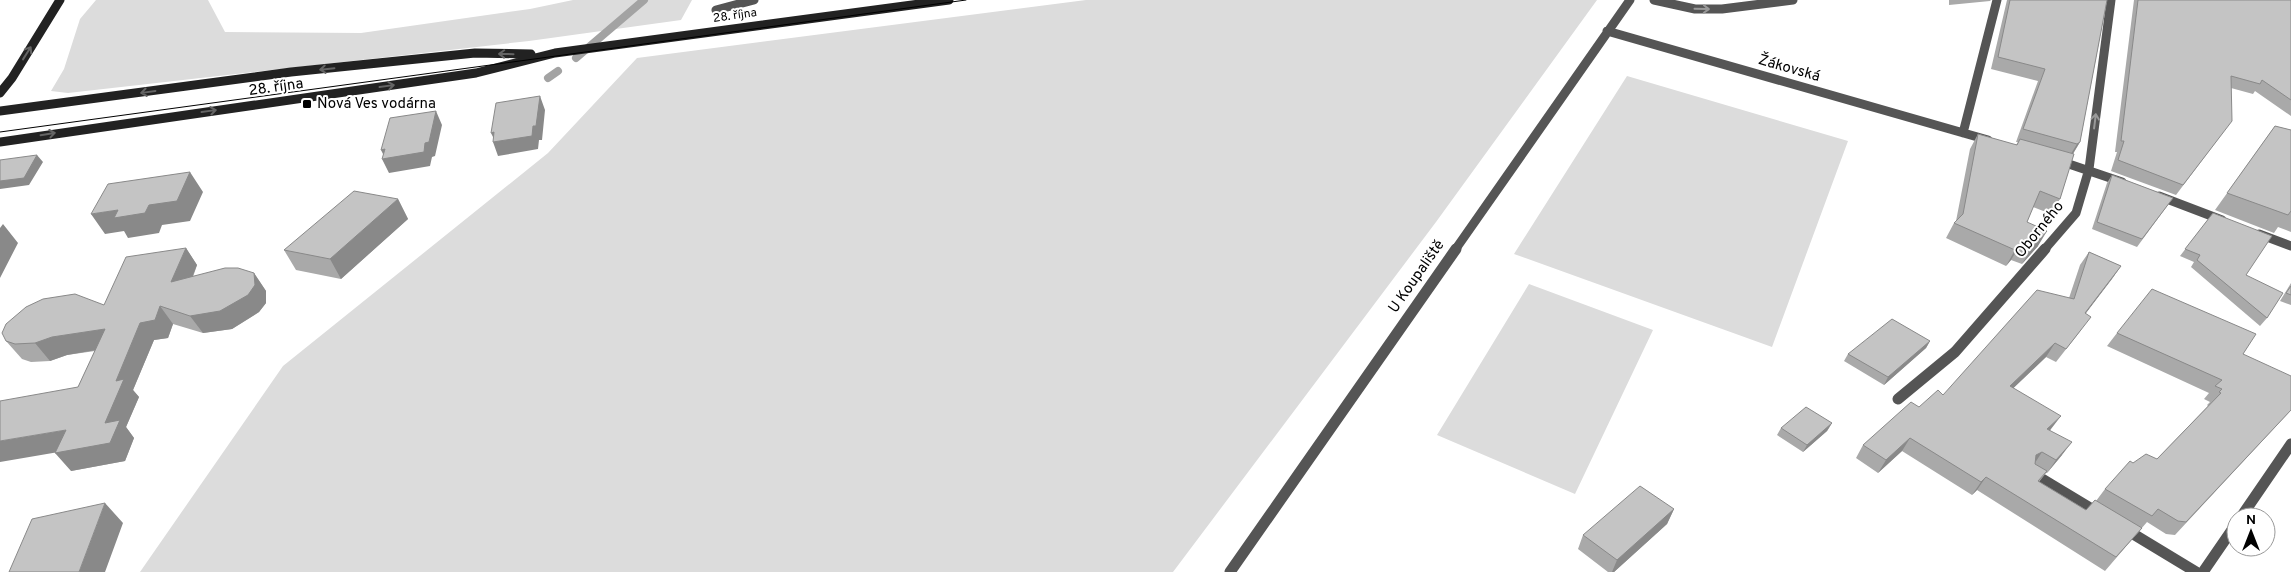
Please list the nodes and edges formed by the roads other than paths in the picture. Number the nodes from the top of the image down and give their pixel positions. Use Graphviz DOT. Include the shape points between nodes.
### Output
graph roads {
  1 [pos="60,0"];
  2 [pos="754,0"];
  3 [pos="949,0"];
  4 [pos="1630,0"];
  5 [pos="1654,0"];
  6 [pos="1793,0"];
  7 [pos="1997,0"];
  8 [pos="2111,0"];
  9 [pos="716,10"];
  10 [pos="1607,31"];
  11 [pos="555,54"];
  12 [pos="0,93"];
  13 [pos="0,111"];
  14 [pos="1963,133"];
  15 [pos="0,142"];
  16 [pos="1999,144"];
  17 [pos="2053,159"];
  18 [pos="2089,169"];
  19 [pos="2134,186"];
  20 [pos="2152,193"];
  21 [pos="2233,224"];
  22 [pos="2251,231"];
  23 [pos="2291,246"];
  24 [pos="1898,399"];
  25 [pos="2291,444"];
  26 [pos="2032,473"];
  27 [pos="2248,507"];
  28 [pos="2226,539"];
  29 [pos="1230,572"];
  30 [pos="2196,572"];
  31 [pos="2203,572"];
  12 -- 1 [label="main road, one-way"];
  2 -- 9 [label="street"];
  3 -- 11 [label="main road, 28. října"];
  4 -- 10 [label="street, U Koupaliště"];
  5 -- 6 [label="street, one-way" via="1695,10 1722,10"];
  7 -- 14 [label="street"];
  18 -- 8 [label="street, Oborného, one-way"];
  10 -- 14 [label="street, Žákovská"];
  10 -- 29 [label="street, U Koupaliště"];
  11 -- 13 [label="main road, 28. října, one-way" via="475,53 436,57"];
  15 -- 11 [label="main road, 28. října, one-way" via="476,73"];
  14 -- 16 [label="street, Žákovská"];
  17 -- 18 [label="street"];
  18 -- 19 [label="street"];
  18 -- 24 [label="street, Oborného" via="2076,213 1955,352"];
  20 -- 21 [label="street"];
  22 -- 23 [label="street"];
  25 -- 27 [label="street"];
  26 -- 30 [label="street"];
  28 -- 31 [label="street"];
}
